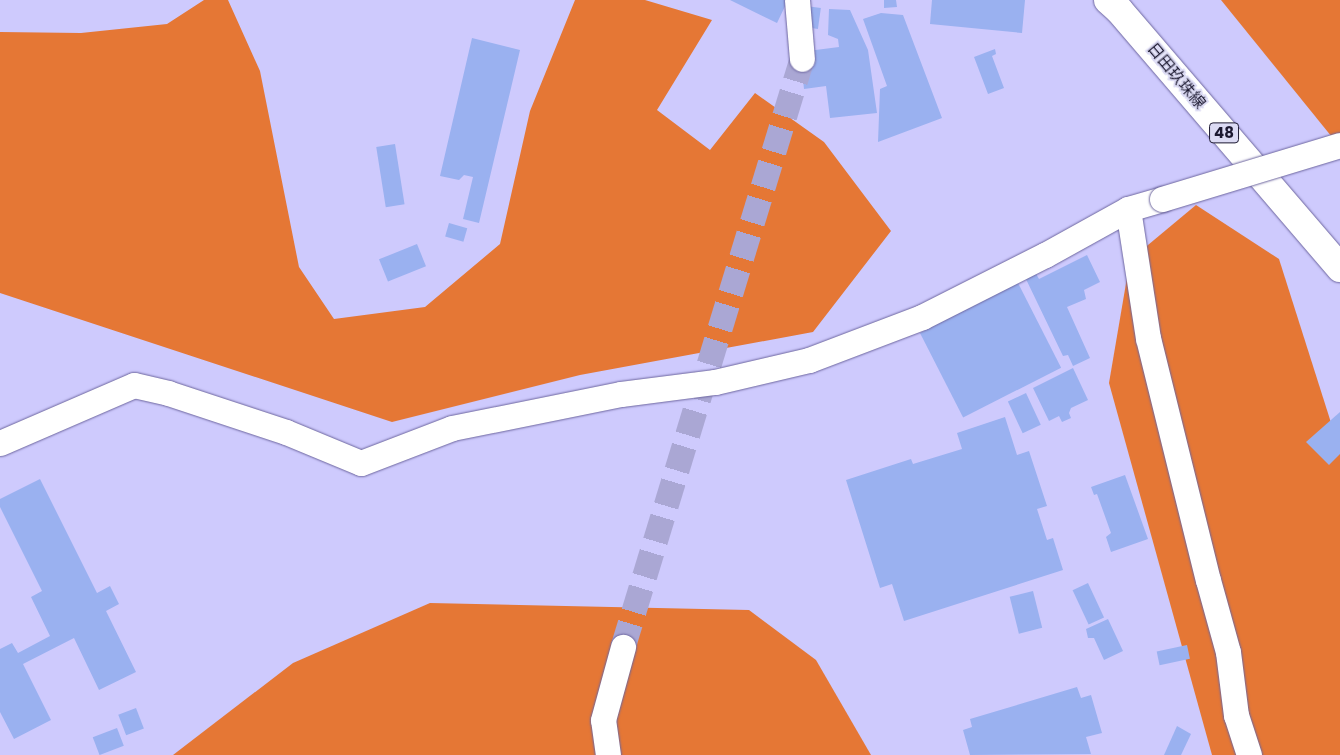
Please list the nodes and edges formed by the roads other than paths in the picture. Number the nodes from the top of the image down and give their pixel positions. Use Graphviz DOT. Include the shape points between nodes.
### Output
graph roads {
  1 [pos="797,0"];
  2 [pos="1108,0"];
  3 [pos="802,59"];
  4 [pos="1340,146"];
  5 [pos="1128,209"];
  6 [pos="1340,268"];
  7 [pos="0,443"];
  8 [pos="623,647"];
  9 [pos="608,755"];
  10 [pos="1249,755"];
  1 -- 3 [label="street"];
  2 -- 6 [label="main road, 日田玖珠線 / 48"];
  4 -- 5 [label="street, bridge"];
  5 -- 7 [label="street" via="922,317 809,360 715,382 621,394 452,428 360,463 286,432 134,385"];
  5 -- 10 [label="street" via="1148,338 1228,652 1236,716"];
  8 -- 9 [label="street" via="603,720"];
}
